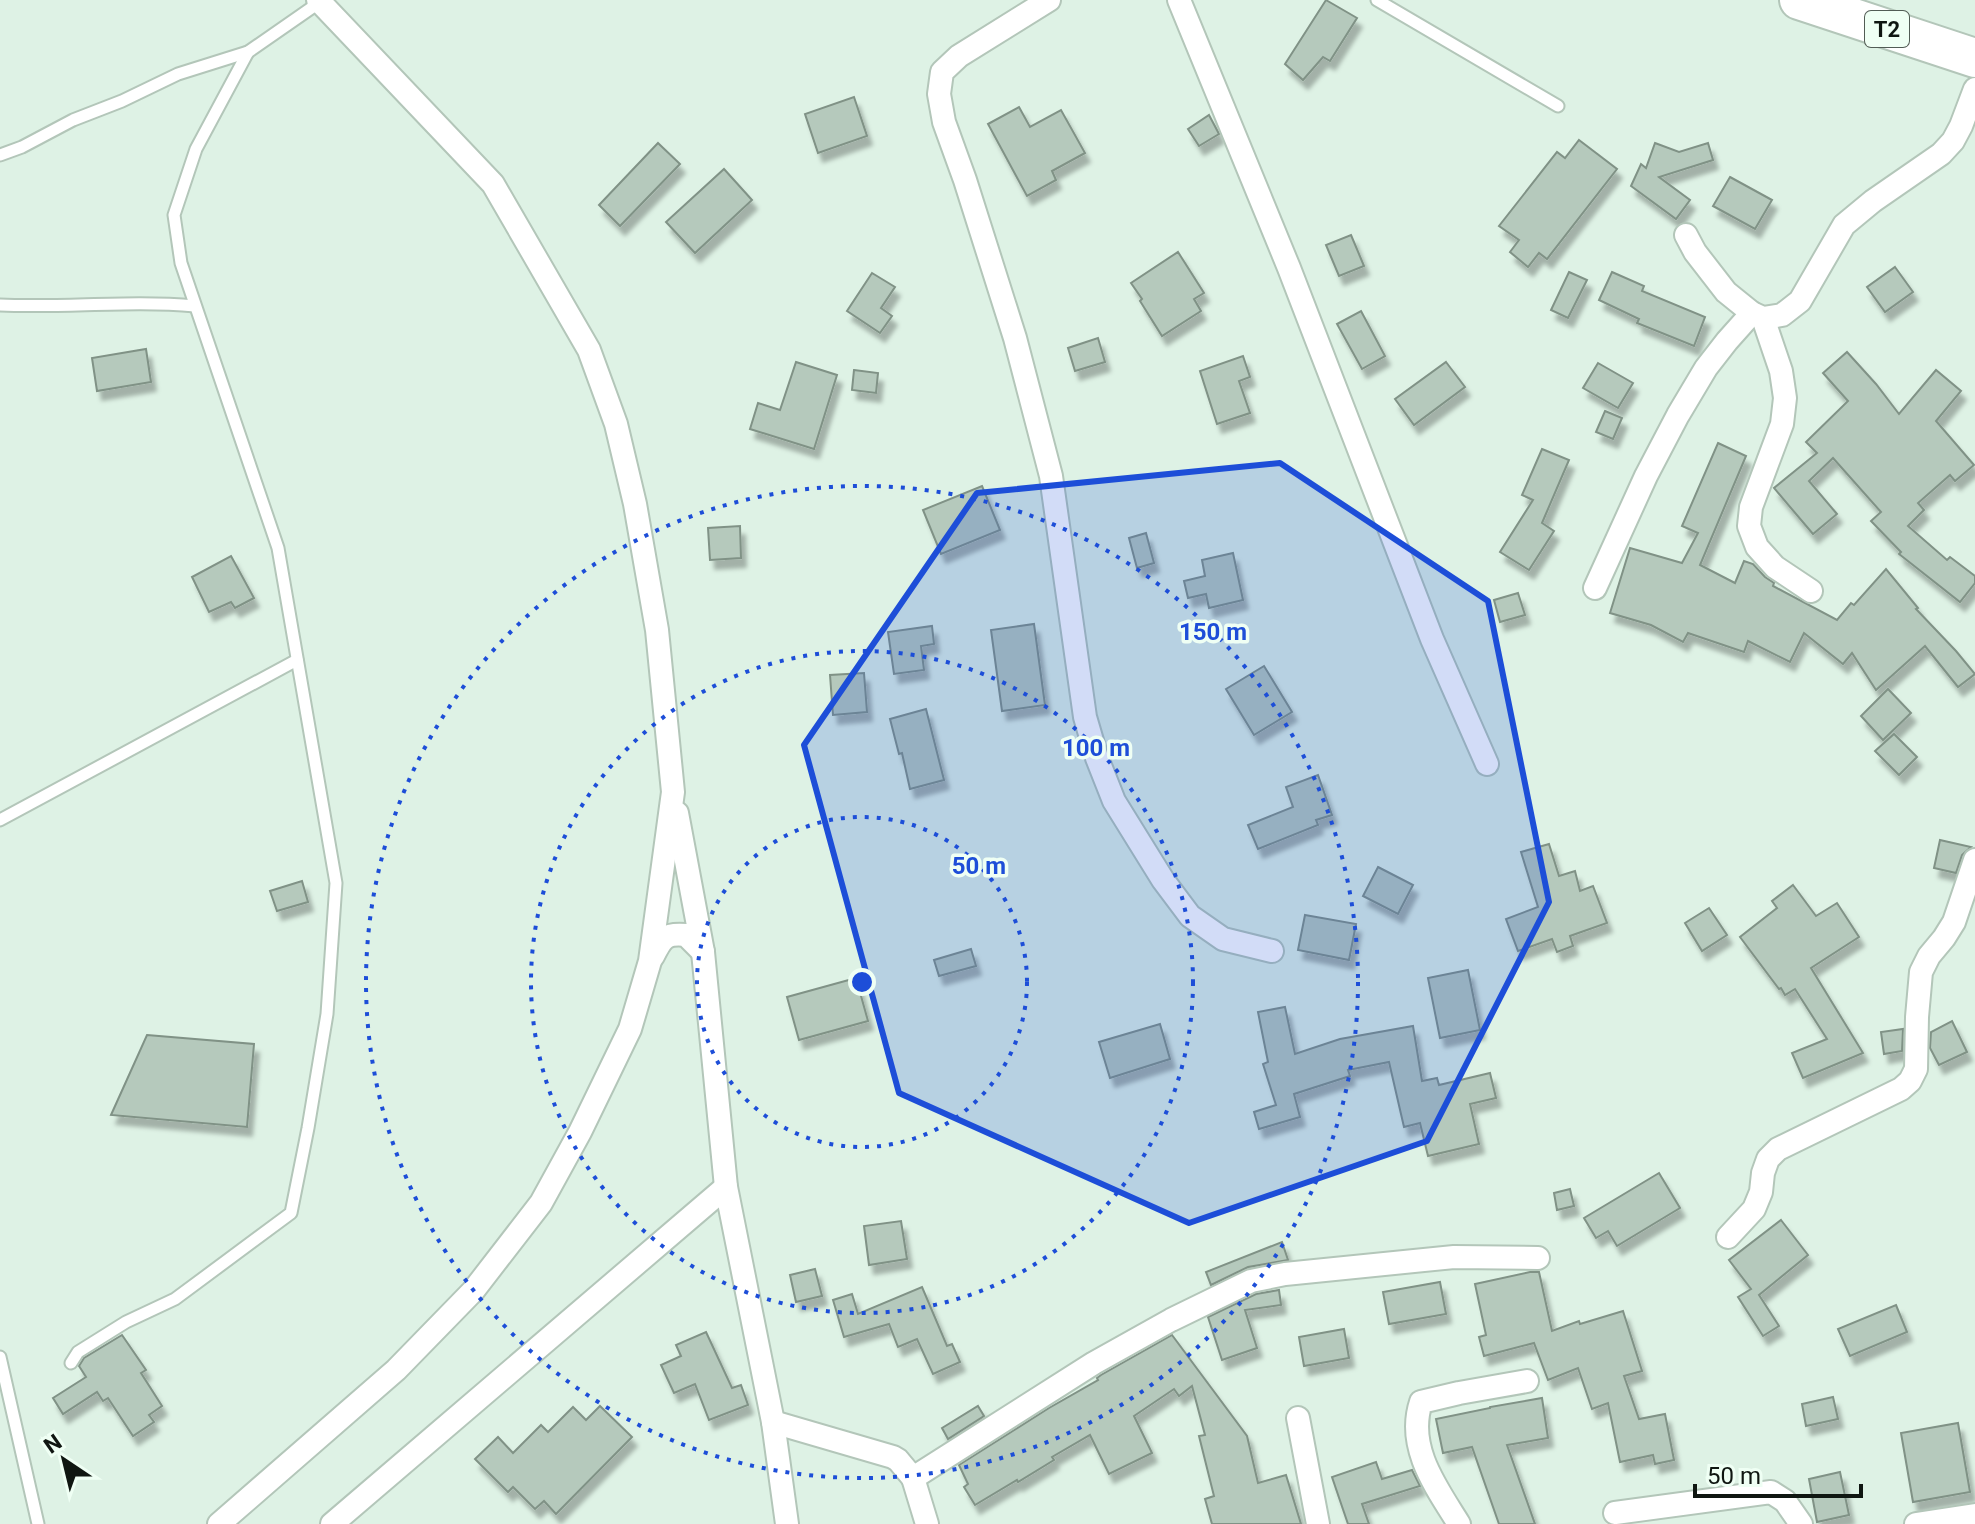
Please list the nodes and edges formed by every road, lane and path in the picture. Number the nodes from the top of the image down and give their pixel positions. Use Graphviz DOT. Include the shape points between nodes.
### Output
graph roads {
  1 [pos="1049,0"];
  2 [pos="1179,0"];
  3 [pos="1377,0"];
  4 [pos="1799,0"];
  5 [pos="319,1"];
  6 [pos="248,52"];
  7 [pos="1975,58"];
  8 [pos="1975,89"];
  9 [pos="1558,106"];
  10 [pos="0,155"];
  11 [pos="1686,235"];
  12 [pos="0,305"];
  13 [pos="195,306"];
  14 [pos="1758,316"];
  15 [pos="1595,588"];
  16 [pos="1811,591"];
  17 [pos="297,660"];
  18 [pos="1487,764"];
  19 [pos="673,792"];
  20 [pos="0,820"];
  21 [pos="1975,860"];
  22 [pos="1272,951"];
  23 [pos="703,952"];
  24 [pos="650,961"];
  25 [pos="726,1187"];
  26 [pos="1728,1237"];
  27 [pos="1538,1258"];
  28 [pos="0,1357"];
  29 [pos="71,1363"];
  30 [pos="1527,1381"];
  31 [pos="1298,1418"];
  32 [pos="773,1422"];
  33 [pos="913,1478"];
  34 [pos="1615,1513"];
  35 [pos="1975,1515"];
  36 [pos="38,1524"];
  37 [pos="219,1524"];
  38 [pos="332,1524"];
  39 [pos="787,1524"];
  40 [pos="927,1524"];
  41 [pos="1318,1524"];
  42 [pos="1459,1524"];
  43 [pos="1801,1524"];
  44 [pos="1916,1524"];
  1 -- 22 [label="street" via="942,72 944,122 1015,338 1051,476 1085,717 1114,801 1190,916 1223,939"];
  2 -- 18 [label="street" via="1432,639"];
  3 -- 9 [label="lane"];
  4 -- 7 [label="highway, T2"];
  5 -- 6 [label="lane"];
  5 -- 19 [label="street" via="493,184 589,350 616,424 635,504 657,630"];
  6 -- 10 [label="lane" via="178,74"];
  6 -- 13 [label="lane" via="196,149 174,215"];
  8 -- 14 [label="street" via="1961,126 1941,154 1844,225 1800,301 1782,315"];
  11 -- 14 [label="street" via="1726,292"];
  12 -- 13 [label="lane"];
  13 -- 17 [label="lane" via="278,548"];
  14 -- 15 [label="street" via="1727,341 1706,368 1646,476"];
  14 -- 16 [label="street" via="1781,371 1785,398 1782,424 1749,526 1757,547 1775,567"];
  17 -- 20 [label="lane"];
  17 -- 29 [label="lane" via="336,883 327,1014 294,1204 284,1220 175,1299 126,1322 78,1352"];
  19 -- 23 [label="street"];
  19 -- 24 [label="street"];
  21 -- 26 [label="street" via="1954,922 1921,972 1916,1069 1910,1081 1778,1149 1768,1159 1754,1209"];
  23 -- 24 [label="street" via="686,935 674,934 662,939"];
  23 -- 25 [label="street"];
  24 -- 37 [label="street" via="630,1029 541,1203 473,1291 396,1370"];
  25 -- 32 [label="street"];
  25 -- 38 [label="street"];
  27 -- 33 [label="street" via="1454,1257 1251,1281 1094,1363"];
  28 -- 36 [label="lane"];
  30 -- 42 [label="street" via="1421,1402 1416,1429 1424,1465"];
  31 -- 41 [label="street"];
  32 -- 33 [label="street" via="893,1457"];
  32 -- 39 [label="street"];
  33 -- 40 [label="street"];
  34 -- 43 [label="street" via="1771,1492 1785,1501"];
  35 -- 44 [label="street"];
}
